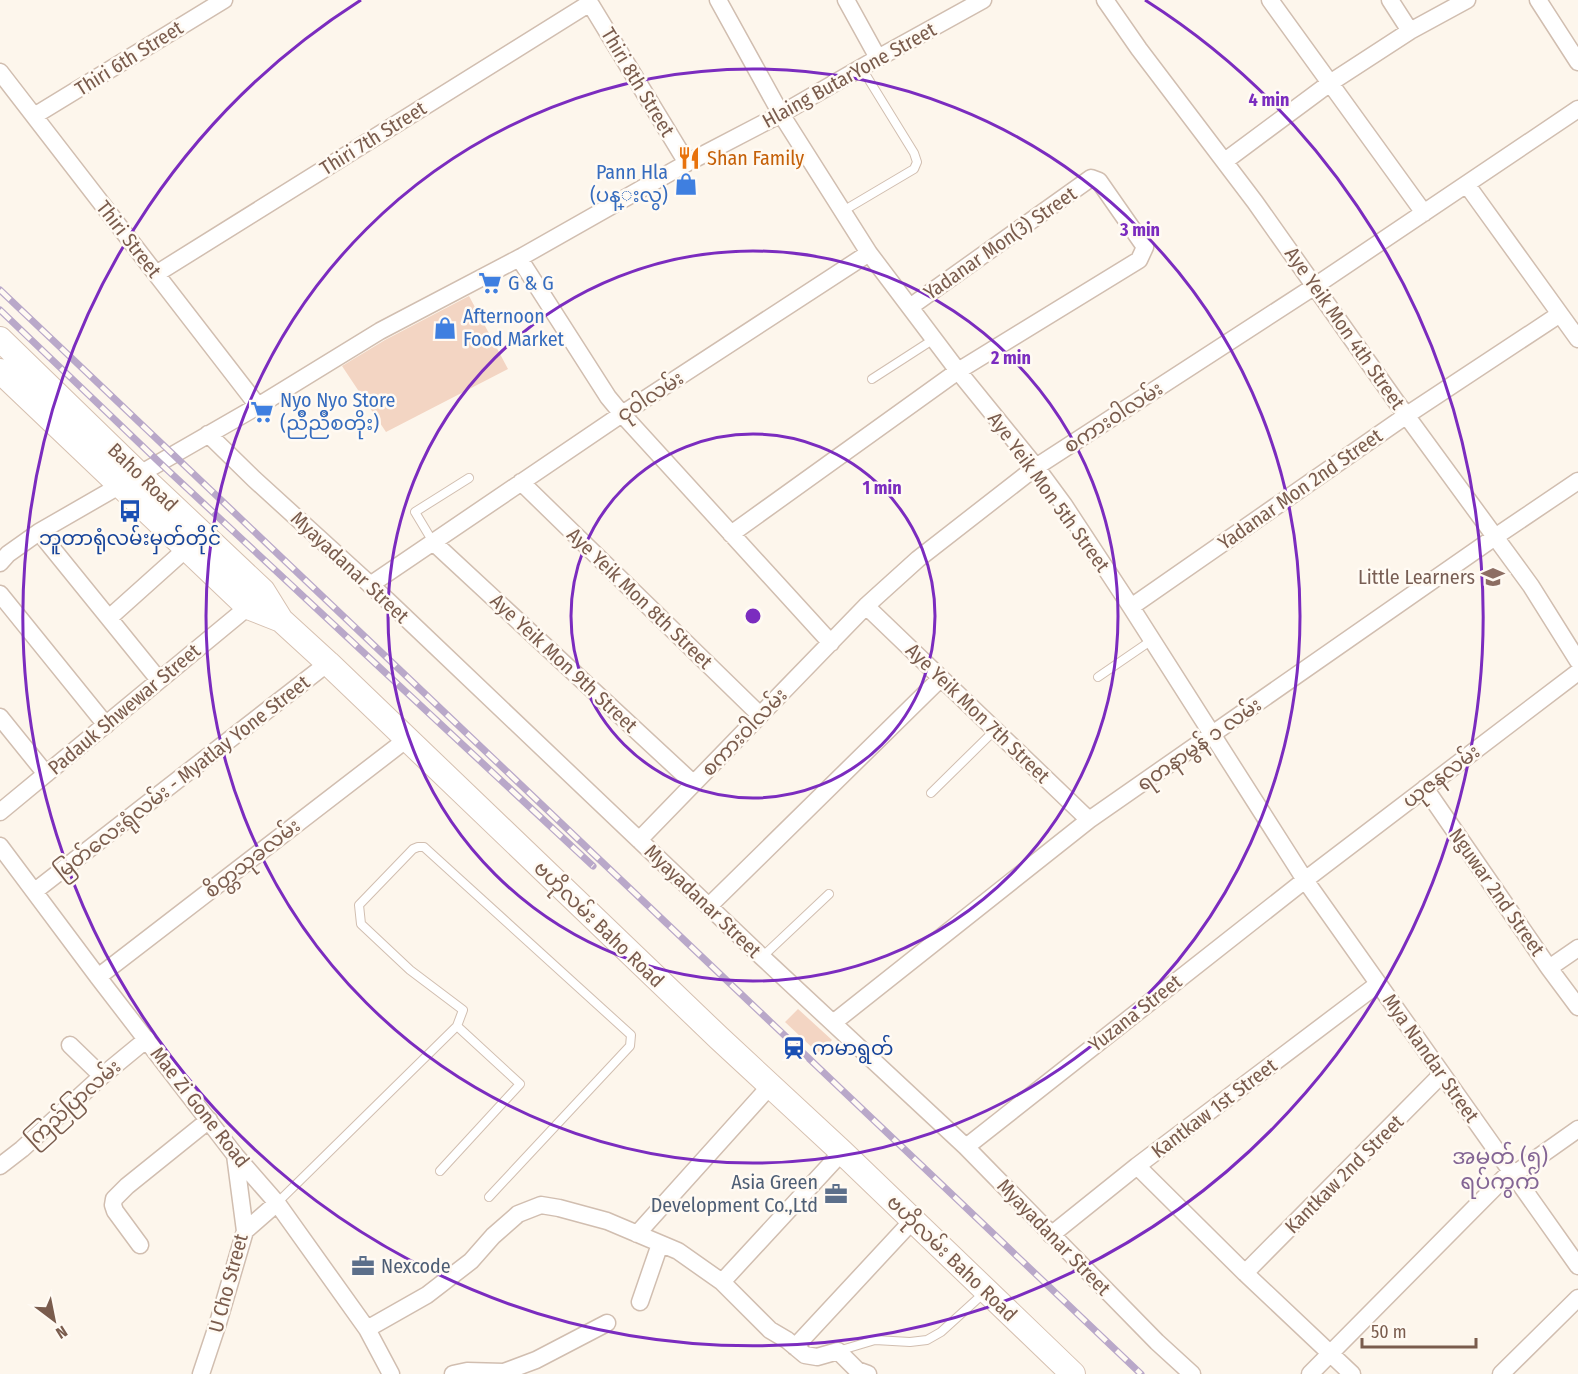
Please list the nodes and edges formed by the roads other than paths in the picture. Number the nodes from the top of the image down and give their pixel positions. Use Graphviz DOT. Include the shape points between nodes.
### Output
graph roads {
  1 [pos="224,0"];
  2 [pos="718,0"];
  3 [pos="846,0"];
  4 [pos="1105,0"];
  5 [pos="1270,0"];
  6 [pos="1390,0"];
  7 [pos="1467,0"];
  8 [pos="1538,0"];
  9 [pos="589,1"];
  10 [pos="979,1"];
  11 [pos="1410,31"];
  12 [pos="878,58"];
  13 [pos="1578,62"];
  14 [pos="861,68"];
  15 [pos="0,72"];
  16 [pos="1330,83"];
  17 [pos="1578,110"];
  18 [pos="781,114"];
  19 [pos="34,116"];
  20 [pos="1225,161"];
  21 [pos="687,163"];
  22 [pos="1467,184"];
  23 [pos="843,211"];
  24 [pos="1425,213"];
  25 [pos="869,253"];
  26 [pos="519,258"];
  27 [pos="156,274"];
  28 [pos="1314,286"];
  29 [pos="910,308"];
  30 [pos="1560,314"];
  31 [pos="0,339"];
  32 [pos="934,339"];
  33 [pos="1578,339"];
  34 [pos="958,371"];
  35 [pos="0,372"];
  36 [pos="872,379"];
  37 [pos="258,406"];
  38 [pos="622,414"];
  39 [pos="1407,415"];
  40 [pos="208,434"];
  41 [pos="1036,467"];
  42 [pos="469,478"];
  43 [pos="129,479"];
  44 [pos="521,482"];
  45 [pos="1578,482"];
  46 [pos="39,532"];
  47 [pos="731,534"];
  48 [pos="1495,537"];
  49 [pos="433,542"];
  50 [pos="186,549"];
  51 [pos="0,563"];
  52 [pos="370,585"];
  53 [pos="0,594"];
  54 [pos="866,606"];
  55 [pos="248,607"];
  56 [pos="1131,607"];
  57 [pos="109,618"];
  58 [pos="281,620"];
  59 [pos="1152,640"];
  60 [pos="831,643"];
  61 [pos="1578,661"];
  62 [pos="328,663"];
  63 [pos="1578,672"];
  64 [pos="1098,677"];
  65 [pos="941,678"];
  66 [pos="159,680"];
  67 [pos="760,715"];
  68 [pos="0,717"];
  69 [pos="106,725"];
  70 [pos="995,730"];
  71 [pos="1212,734"];
  72 [pos="407,739"];
  73 [pos="46,774"];
  74 [pos="694,784"];
  75 [pos="1425,788"];
  76 [pos="932,793"];
  77 [pos="0,812"];
  78 [pos="1089,820"];
  79 [pos="639,840"];
  80 [pos="0,846"];
  81 [pos="1305,879"];
  82 [pos="35,891"];
  83 [pos="829,894"];
  84 [pos="709,906"];
  85 [pos="1578,948"];
  86 [pos="762,957"];
  87 [pos="1550,968"];
  88 [pos="98,977"];
  89 [pos="1378,984"];
  90 [pos="1578,1007"];
  91 [pos="832,1023"];
  92 [pos="457,1026"];
  93 [pos="147,1039"];
  94 [pos="70,1045"];
  95 [pos="1442,1074"];
  96 [pos="102,1076"];
  97 [pos="771,1085"];
  98 [pos="209,1120"];
  99 [pos="1578,1129"];
  100 [pos="966,1148"];
  101 [pos="842,1152"];
  102 [pos="235,1155"];
  103 [pos="0,1166"];
  104 [pos="1137,1166"];
  105 [pos="440,1171"];
  106 [pos="1512,1173"];
  107 [pos="489,1197"];
  108 [pos="277,1203"];
  109 [pos="913,1220"];
  110 [pos="244,1231"];
  111 [pos="637,1234"];
  112 [pos="1052,1235"];
  113 [pos="660,1244"];
  114 [pos="140,1245"];
  115 [pos="1578,1266"];
  116 [pos="1245,1273"];
  117 [pos="722,1282"];
  118 [pos="987,1290"];
  119 [pos="1578,1298"];
  120 [pos="640,1302"];
  121 [pos="607,1323"];
  122 [pos="367,1329"];
  123 [pos="795,1347"];
  124 [pos="838,1351"];
  125 [pos="1330,1353"];
  126 [pos="201,1374"];
  127 [pos="391,1374"];
  128 [pos="453,1374"];
  129 [pos="868,1374"];
  130 [pos="1072,1374"];
  131 [pos="1192,1374"];
  132 [pos="1310,1374"];
  133 [pos="1352,1374"];
  134 [pos="1501,1374"];
  1 -- 19 [label="street, Thiri 6th Street"];
  2 -- 18 [label="street, Aye Yeik Mon 5th Street"];
  3 -- 12 [label="street"];
  4 -- 20 [label="street, Aye Yeik Mon 4th Street"];
  5 -- 16 [label="street"];
  6 -- 11 [label="street"];
  7 -- 11 [label="street"];
  8 -- 13 [label="street"];
  9 -- 21 [label="street, Thiri 8th Street"];
  9 -- 27 [label="street, Thiri 7th Street"];
  10 -- 12 [label="street, Hlaing ButarYone Street"];
  11 -- 16 [label="street"];
  12 -- 14 [label="street, Hlaing ButarYone Street"];
  14 -- 18 [label="street, Hlaing ButarYone Street"];
  14 -- 23 [label="lane" via="917,162 914,169"];
  15 -- 19 [label="street, Thiri Street"];
  16 -- 20 [label="street"];
  16 -- 24 [label="street"];
  17 -- 22 [label="street, စကား၀ါလမ်း"];
  18 -- 21 [label="street, Hlaing ButarYone Street"];
  18 -- 23 [label="street, Aye Yeik Mon 5th Street"];
  19 -- 27 [label="street, Thiri Street"];
  20 -- 28 [label="street, Aye Yeik Mon 4th Street"];
  21 -- 26 [label="street, Hlaing ButarYone Street"];
  22 -- 24 [label="street, စကား၀ါလမ်း"];
  22 -- 30 [label="street"];
  23 -- 25 [label="street, Aye Yeik Mon 5th Street"];
  24 -- 28 [label="street, စကား၀ါလမ်း"];
  25 -- 29 [label="street, Aye Yeik Mon 5th Street"];
  25 -- 38 [label="street, ငုဝါလမ်း"];
  26 -- 37 [label="street, Hlaing ButarYone Street" via="380,331"];
  26 -- 38 [label="street"];
  27 -- 37 [label="street, Thiri Street"];
  28 -- 39 [label="street, Aye Yeik Mon 4th Street"];
  28 -- 41 [label="street, စကား၀ါလမ်း"];
  29 -- 32 [label="street, Aye Yeik Mon 5th Street"];
  29 -- 34 [label="street, Yadanar Mon(3) Street" via="1091,178 1099,181 1145,247 1139,260"];
  30 -- 33 [label="street"];
  30 -- 39 [label="street, Yadanar Mon 2nd Street"];
  31 -- 43 [label="main road, Baho Road"];
  32 -- 34 [label="street, Aye Yeik Mon 5th Street"];
  32 -- 36 [label="lane"];
  34 -- 41 [label="street, Aye Yeik Mon 5th Street"];
  34 -- 47 [label="street"];
  35 -- 43 [label="main road"];
  37 -- 40 [label="street, Hlaing ButarYone Street"];
  38 -- 44 [label="street, ငုဝါလမ်း"];
  38 -- 47 [label="street"];
  39 -- 48 [label="street, Aye Yeik Mon 4th Street"];
  39 -- 56 [label="street, Yadanar Mon 2nd Street"];
  40 -- 43 [label="street, Hlaing ButarYone Street"];
  40 -- 52 [label="street, Myayadanar Street"];
  41 -- 54 [label="street, စကား၀ါလမ်း" via="918,559"];
  41 -- 56 [label="street, Aye Yeik Mon 5th Street"];
  42 -- 49 [label="lane" via="415,512"];
  43 -- 46 [label="street, Hlaing ButarYone Street"];
  43 -- 50 [label="main road, ဗဟိုလမ်း Baho Road"];
  43 -- 58 [label="main road, Baho Road" via="264,591"];
  44 -- 49 [label="street, ငုဝါလမ်း"];
  44 -- 67 [label="street, Aye Yeik Mon 8th Street"];
  45 -- 48 [label="street, ရတနာမွန် ၁ လမ်း"];
  46 -- 51 [label="street, Hlaing ButarYone Street"];
  46 -- 57 [label="street"];
  47 -- 60 [label="street"];
  48 -- 61 [label="street, Aye Yeik Mon 4th Street"];
  48 -- 71 [label="street, ရတနာမွန် ၁ လမ်း"];
  49 -- 52 [label="street, ငုဝါလမ်း"];
  49 -- 74 [label="street, Aye Yeik Mon 9th Street"];
  50 -- 55 [label="main road, ဗဟိုလမ်း Baho Road"];
  50 -- 57 [label="street"];
  52 -- 79 [label="street, Myayadanar Street"];
  53 -- 69 [label="street"];
  54 -- 60 [label="street, စကား၀ါလမ်း"];
  54 -- 65 [label="street, Aye Yeik Mon 7th Street"];
  55 -- 58 [label="main road, ဗဟိုလမ်း Baho Road"];
  55 -- 66 [label="street, Padauk Shwewar Street"];
  56 -- 59 [label="street, Aye Yeik Mon 5th Street"];
  57 -- 66 [label="street"];
  58 -- 62 [label="main road, ဗဟိုလမ်း Baho Road"];
  59 -- 64 [label="lane"];
  59 -- 71 [label="street, Aye Yeik Mon 5th Street"];
  60 -- 67 [label="street, စကား၀ါလမ်း"];
  62 -- 72 [label="main road, ဗဟိုလမ်း Baho Road"];
  62 -- 82 [label="street, မြတ်လေးရုံလမ်း - Myatlay Yone Street"];
  63 -- 75 [label="street, ယုဇနလမ်း"];
  65 -- 70 [label="street, Aye Yeik Mon 7th Street"];
  65 -- 84 [label="street"];
  66 -- 69 [label="street, Padauk Shwewar Street"];
  67 -- 74 [label="street, စကား၀ါလမ်း"];
  68 -- 73 [label="street"];
  69 -- 73 [label="street, Padauk Shwewar Street"];
  70 -- 76 [label="lane"];
  70 -- 78 [label="street, Aye Yeik Mon 7th Street"];
  71 -- 78 [label="street, ရတနာမွန် ၁ လမ်း"];
  71 -- 81 [label="street, Aye Yeik Mon 5th Street"];
  72 -- 88 [label="street, စိတ္တသုခလမ်း"];
  72 -- 97 [label="main road, ဗဟိုလမ်း Baho Road"];
  73 -- 77 [label="street, Padauk Shwewar Street"];
  74 -- 79 [label="street, စကား၀ါလမ်း"];
  75 -- 81 [label="street, ယုဇနလမ်း"];
  75 -- 87 [label="street, Nguwar 2nd Street"];
  78 -- 91 [label="street, ရတနာမွန် ၁ လမ်း"];
  79 -- 84 [label="street, Myayadanar Street"];
  80 -- 82 [label="street, Mae Zi Gone Road"];
  81 -- 89 [label="street, Mya Nandar Street"];
  81 -- 100 [label="street, Yuzana Street"];
  82 -- 88 [label="street, Mae Zi Gone Road"];
  83 -- 86 [label="lane"];
  84 -- 86 [label="street, Myayadanar Street"];
  85 -- 87 [label="street, Nguwar 2nd Street"];
  86 -- 91 [label="street, Myayadanar Street"];
  87 -- 90 [label="street"];
  88 -- 93 [label="street, Mae Zi Gone Road"];
  89 -- 95 [label="street, Mya Nandar Street"];
  89 -- 104 [label="street, Kantkaw 1st Street"];
  91 -- 100 [label="street, Myayadanar Street"];
  92 -- 105 [label="lane" via="520,1084"];
  92 -- 107 [label="lane" via="463,1010 410,970 361,924 359,905 418,847 424,848 631,1035 630,1046"];
  92 -- 108 [label="lane"];
  93 -- 96 [label="street, ကြည်ပြာလမ်း"];
  93 -- 98 [label="street, Mae Zi Gone Road"];
  94 -- 96 [label="street"];
  95 -- 106 [label="street, Mya Nandar Street"];
  95 -- 116 [label="street, Kantkaw 2nd Street"];
  96 -- 103 [label="street, ကြည်ပြာလမ်း"];
  97 -- 101 [label="main road, ဗဟိုလမ်း Baho Road"];
  97 -- 111 [label="street"];
  98 -- 102 [label="street, Mae Zi Gone Road"];
  98 -- 114 [label="street" via="114,1199 115,1211"];
  99 -- 106 [label="street"];
  100 -- 112 [label="street, Myayadanar Street"];
  101 -- 109 [label="main road, ဗဟိုလမ်း Baho Road"];
  101 -- 117 [label="street"];
  102 -- 108 [label="street, Mae Zi Gone Road"];
  102 -- 110 [label="street, U Cho Street"];
  104 -- 112 [label="street, Kantkaw 1st Street"];
  104 -- 116 [label="street"];
  106 -- 115 [label="street, Mya Nandar Street"];
  106 -- 125 [label="street"];
  108 -- 110 [label="street"];
  108 -- 122 [label="street, Mae Zi Gone Road"];
  109 -- 118 [label="main road, ဗဟိုလမ်း Baho Road"];
  109 -- 123 [label="street"];
  110 -- 126 [label="street, U Cho Street"];
  111 -- 113 [label="street"];
  111 -- 122 [label="street" via="607,1221 541,1205 518,1214 471,1261 427,1295"];
  112 -- 131 [label="street, Myayadanar Street"];
  113 -- 117 [label="street" via="678,1251"];
  113 -- 120 [label="street"];
  116 -- 125 [label="street"];
  117 -- 123 [label="street" via="770,1330"];
  118 -- 124 [label="lane" via="927,1340 875,1340"];
  118 -- 130 [label="main road, ဗဟိုလမ်း Baho Road"];
  119 -- 134 [label="street"];
  121 -- 128 [label="street" via="504,1372"];
  122 -- 127 [label="street, Mae Zi Gone Road"];
  123 -- 124 [label="street" via="817,1357"];
  124 -- 129 [label="street" via="857,1370"];
  125 -- 132 [label="street"];
  125 -- 133 [label="street"];
}
